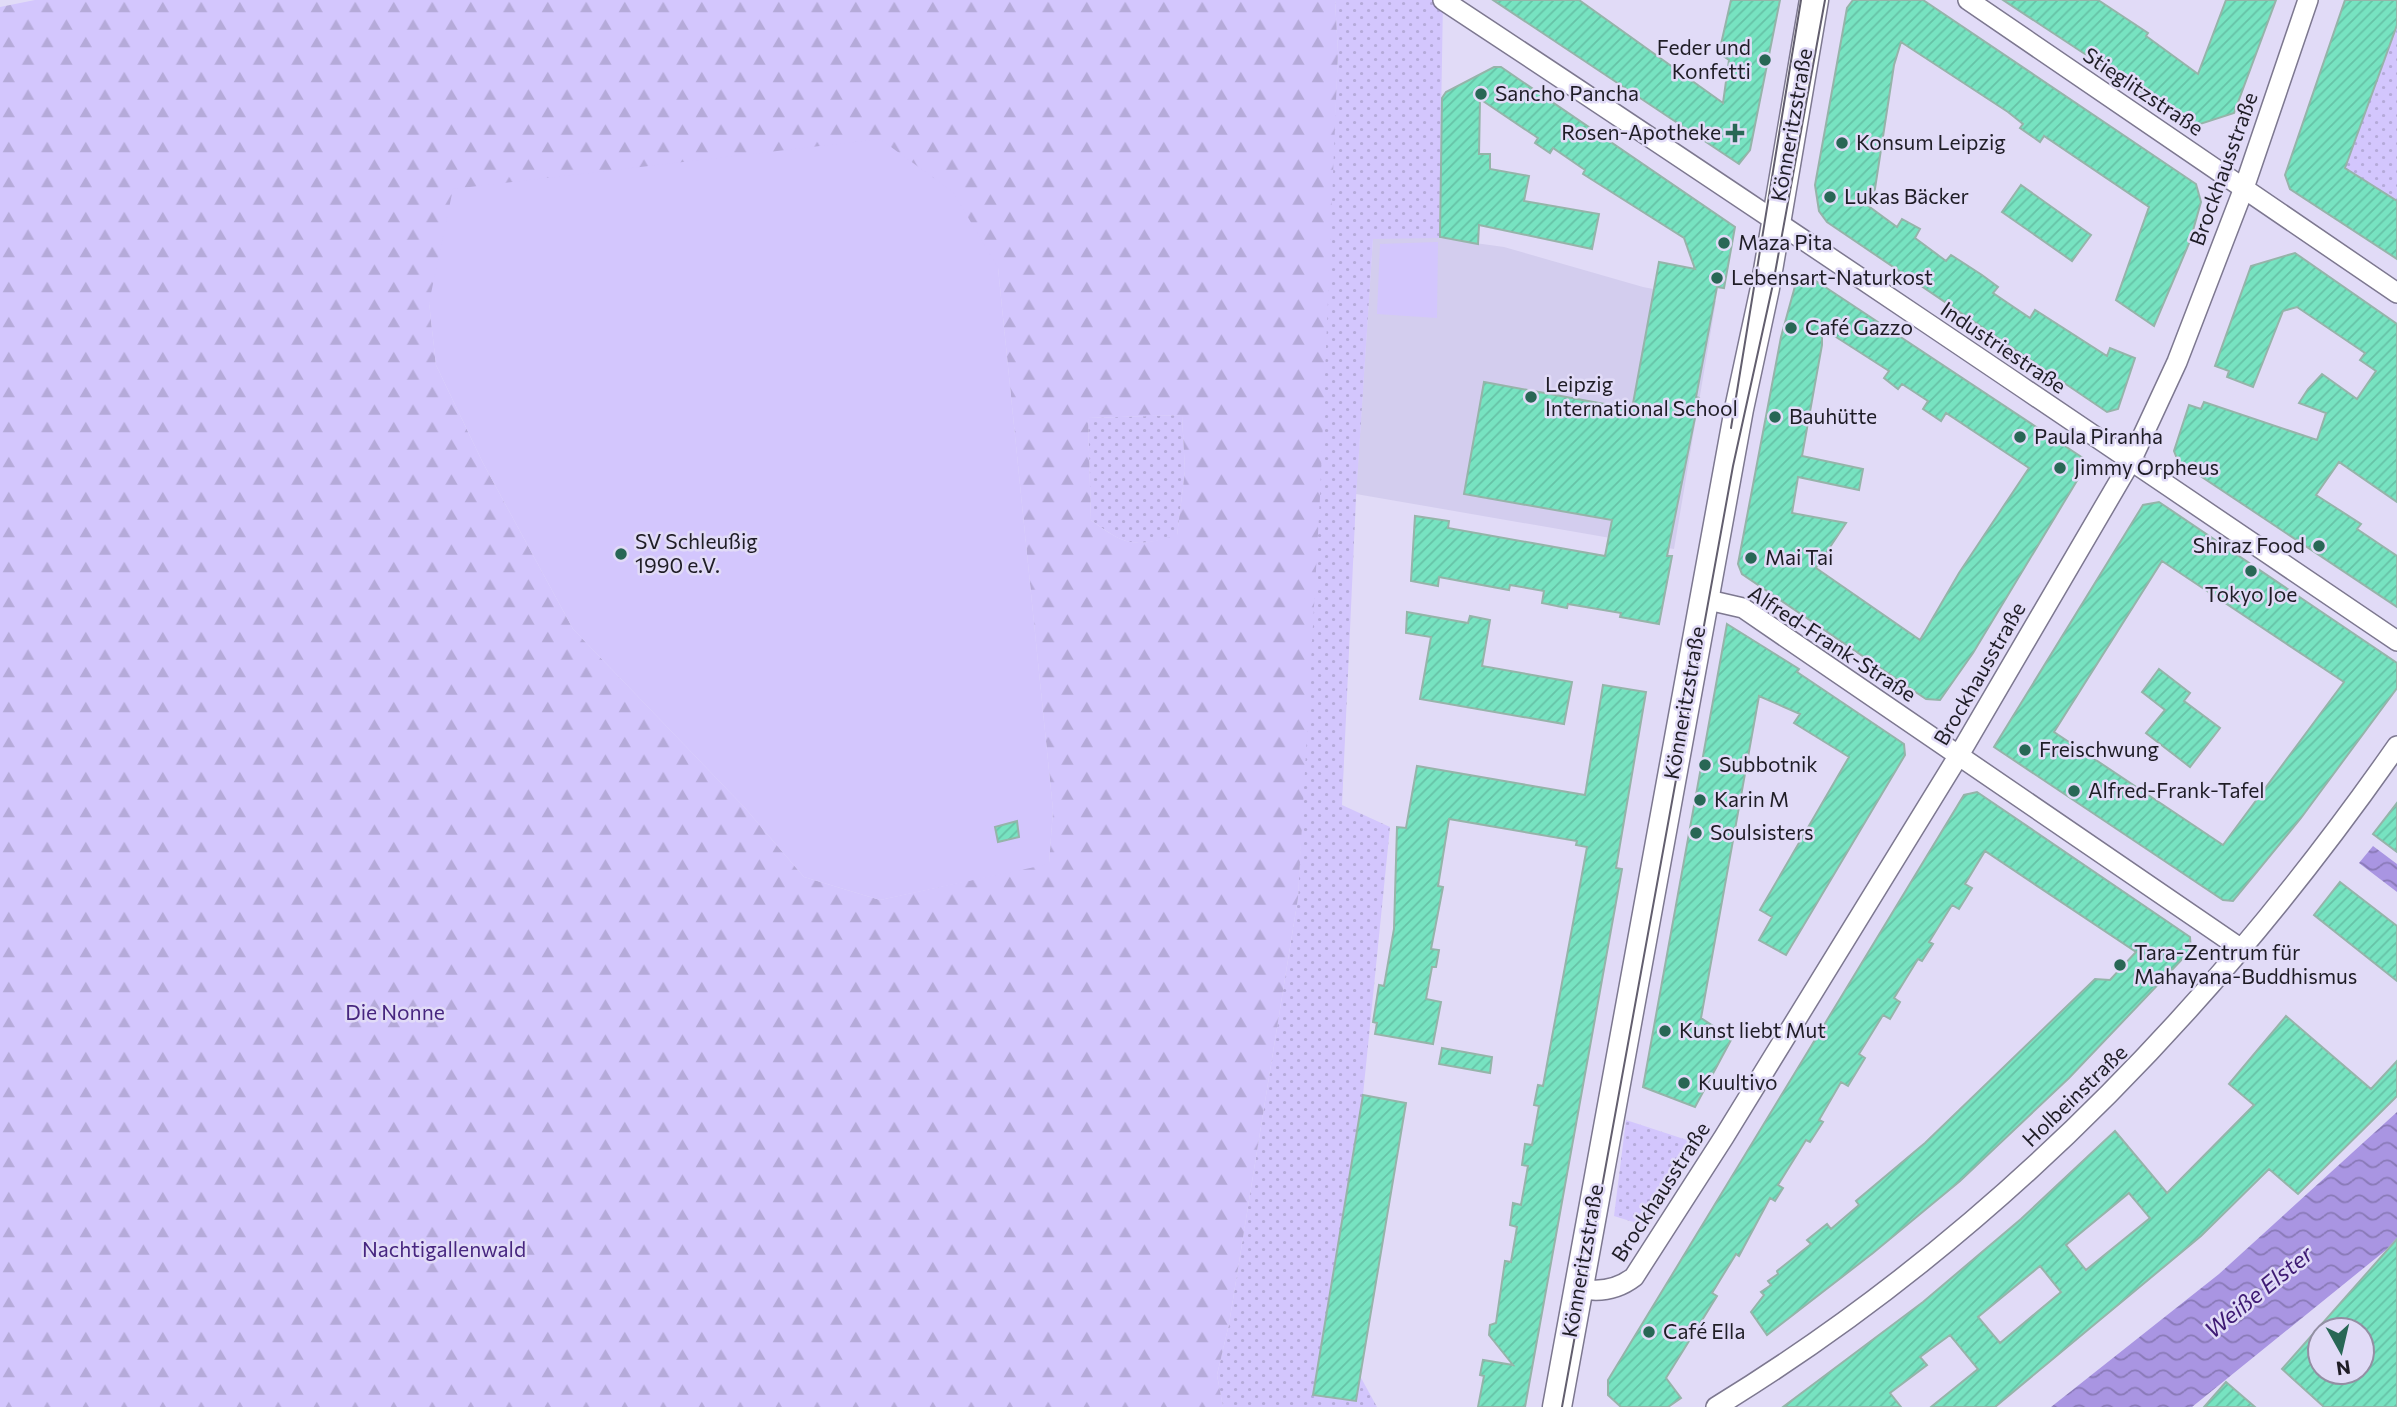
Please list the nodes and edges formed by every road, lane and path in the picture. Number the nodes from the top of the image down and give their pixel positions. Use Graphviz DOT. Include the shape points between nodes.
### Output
graph roads {
  1 [pos="1443,0"];
  2 [pos="1814,0"];
  3 [pos="1968,0"];
  4 [pos="2308,0"];
  5 [pos="2244,188"];
  6 [pos="1775,218"];
  7 [pos="2397,293"];
  8 [pos="2131,461"];
  9 [pos="1704,599"];
  10 [pos="2397,641"];
  11 [pos="2397,746"];
  12 [pos="1959,755"];
  13 [pos="2244,950"];
  14 [pos="1578,1288"];
  15 [pos="1557,1407"];
  16 [pos="1716,1407"];
  1 -- 6 [label="street, Industriestraße"];
  2 -- 6 [label="main road, Könneritzstraße"];
  3 -- 5 [label="street, Stieglitzstraße"];
  4 -- 5 [label="street, Brockhausstraße"];
  5 -- 7 [label="street, Stieglitzstraße"];
  5 -- 8 [label="street, Brockhausstraße" via="2177,362"];
  6 -- 8 [label="street, Industriestraße"];
  6 -- 9 [label="main road, Könneritzstraße"];
  8 -- 10 [label="street, Industriestraße"];
  8 -- 12 [label="street, Brockhausstraße"];
  9 -- 12 [label="street, Alfred-Frank-Straße" via="1743,608"];
  9 -- 14 [label="main road, Könneritzstraße"];
  11 -- 13 [label="street, Holbeinstraße"];
  12 -- 13 [label="street, Alfred-Frank-Straße"];
  12 -- 14 [label="street, Brockhausstraße" via="1634,1277 1611,1289"];
  13 -- 16 [label="street, Holbeinstraße" via="2130,1075 2017,1184 1894,1282 1768,1375"];
  14 -- 15 [label="main road, Könneritzstraße"];
}
